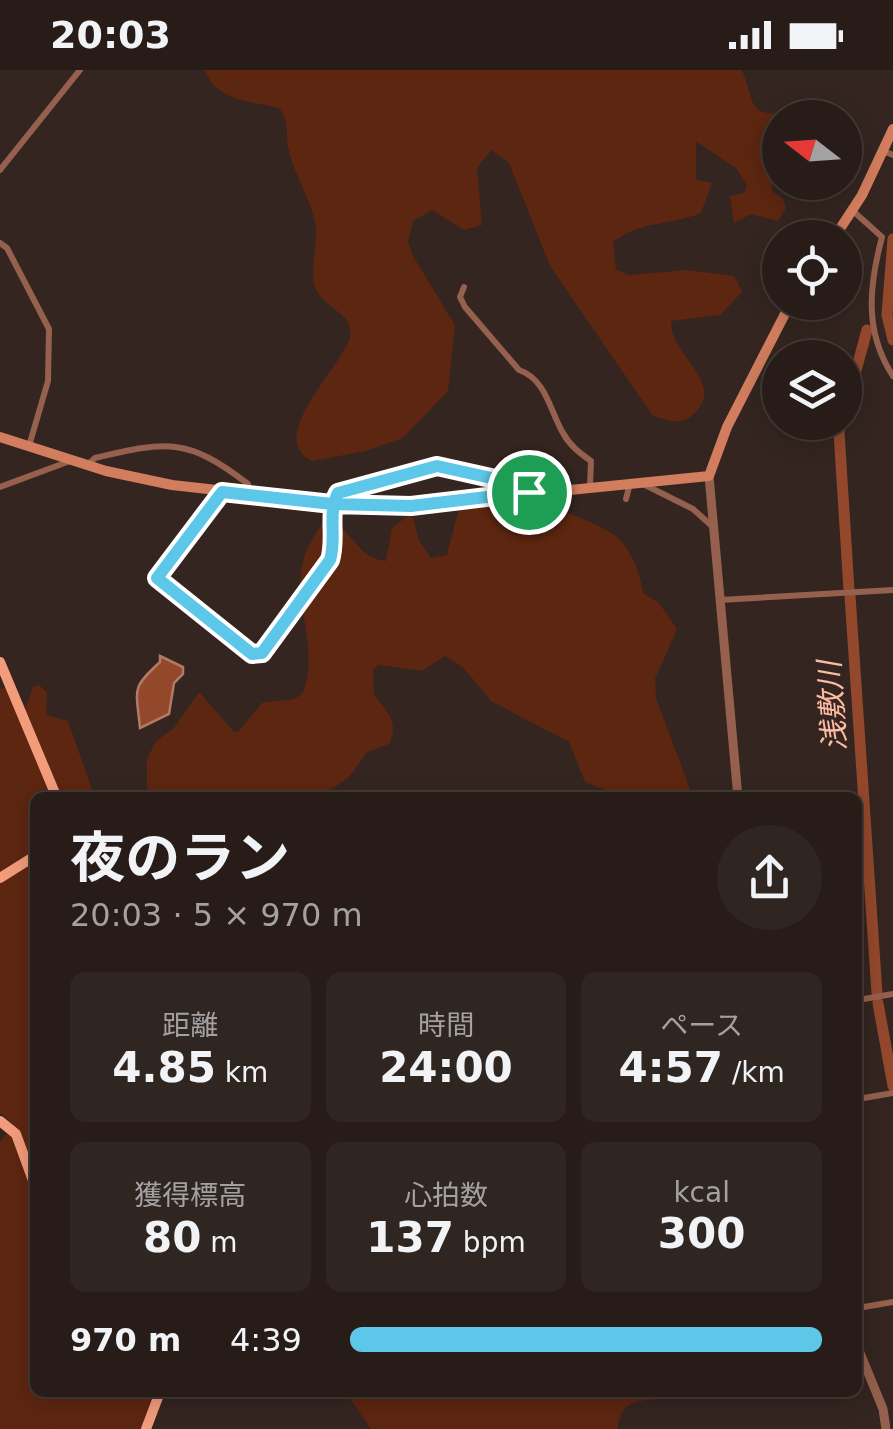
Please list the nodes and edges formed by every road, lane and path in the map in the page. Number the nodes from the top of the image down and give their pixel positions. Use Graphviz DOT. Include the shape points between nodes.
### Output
graph roads {
  1 [pos="80,70"];
  2 [pos="893,130"];
  3 [pos="888,153"];
  4 [pos="0,170"];
  5 [pos="853,211"];
  6 [pos="847,220"];
  7 [pos="0,243"];
  8 [pos="464,287"];
  9 [pos="781,320"];
  10 [pos="893,376"];
  11 [pos="0,437"];
  12 [pos="29,446"];
  13 [pos="71,460"];
  14 [pos="87,465"];
  15 [pos="709,476"];
  16 [pos="634,481"];
  17 [pos="590,486"];
  18 [pos="0,488"];
  19 [pos="222,492"];
  20 [pos="529,492"];
  21 [pos="247,495"];
  22 [pos="626,499"];
  23 [pos="332,504"];
  24 [pos="714,528"];
  25 [pos="893,590"];
  26 [pos="720,600"];
  27 [pos="0,662"];
  28 [pos="54,792"];
  29 [pos="737,792"];
  30 [pos="30,859"];
  31 [pos="0,878"];
  32 [pos="893,994"];
  33 [pos="862,999"];
  34 [pos="893,1093"];
  35 [pos="862,1098"];
  36 [pos="0,1121"];
  37 [pos="30,1172"];
  38 [pos="893,1302"];
  39 [pos="862,1307"];
  40 [pos="862,1358"];
  41 [pos="158,1397"];
  42 [pos="146,1429"];
  43 [pos="886,1429"];
  1 -- 4 [label="street"];
  2 -- 3 [label="main road"];
  3 -- 5 [label="main road"];
  5 -- 6 [label="main road"];
  5 -- 10 [label="street" via="882,237 871,326"];
  7 -- 12 [label="street" via="49,329 48,380"];
  8 -- 17 [label="street" via="465,308 541,386 563,434 591,461"];
  9 -- 15 [label="main road"];
  11 -- 12 [label="main road"];
  12 -- 13 [label="main road"];
  13 -- 14 [label="main road"];
  13 -- 18 [label="street"];
  14 -- 19 [label="main road"];
  14 -- 21 [label="street" via="168,443 233,473 248,484"];
  15 -- 16 [label="main road"];
  15 -- 24 [label="street"];
  16 -- 17 [label="main road"];
  16 -- 22 [label="street"];
  16 -- 24 [label="street" via="693,509"];
  17 -- 20 [label="main road"];
  19 -- 21 [label="main road"];
  19 -- 23 [label="street" via="157,578 252,654 262,653 330,560 336,542"];
  20 -- 23 [label="main road" via="411,506"];
  20 -- 23 [label="street" via="507,479 437,466 338,493"];
  21 -- 23 [label="main road"];
  24 -- 26 [label="street"];
  25 -- 26 [label="street"];
  26 -- 29 [label="street"];
  27 -- 28 [label="main road"];
  30 -- 31 [label="main road"];
  32 -- 33 [label="street"];
  34 -- 35 [label="street"];
  36 -- 37 [label="main road" via="16,1134"];
  38 -- 39 [label="street"];
  40 -- 43 [label="street"];
  41 -- 42 [label="main road"];
}
